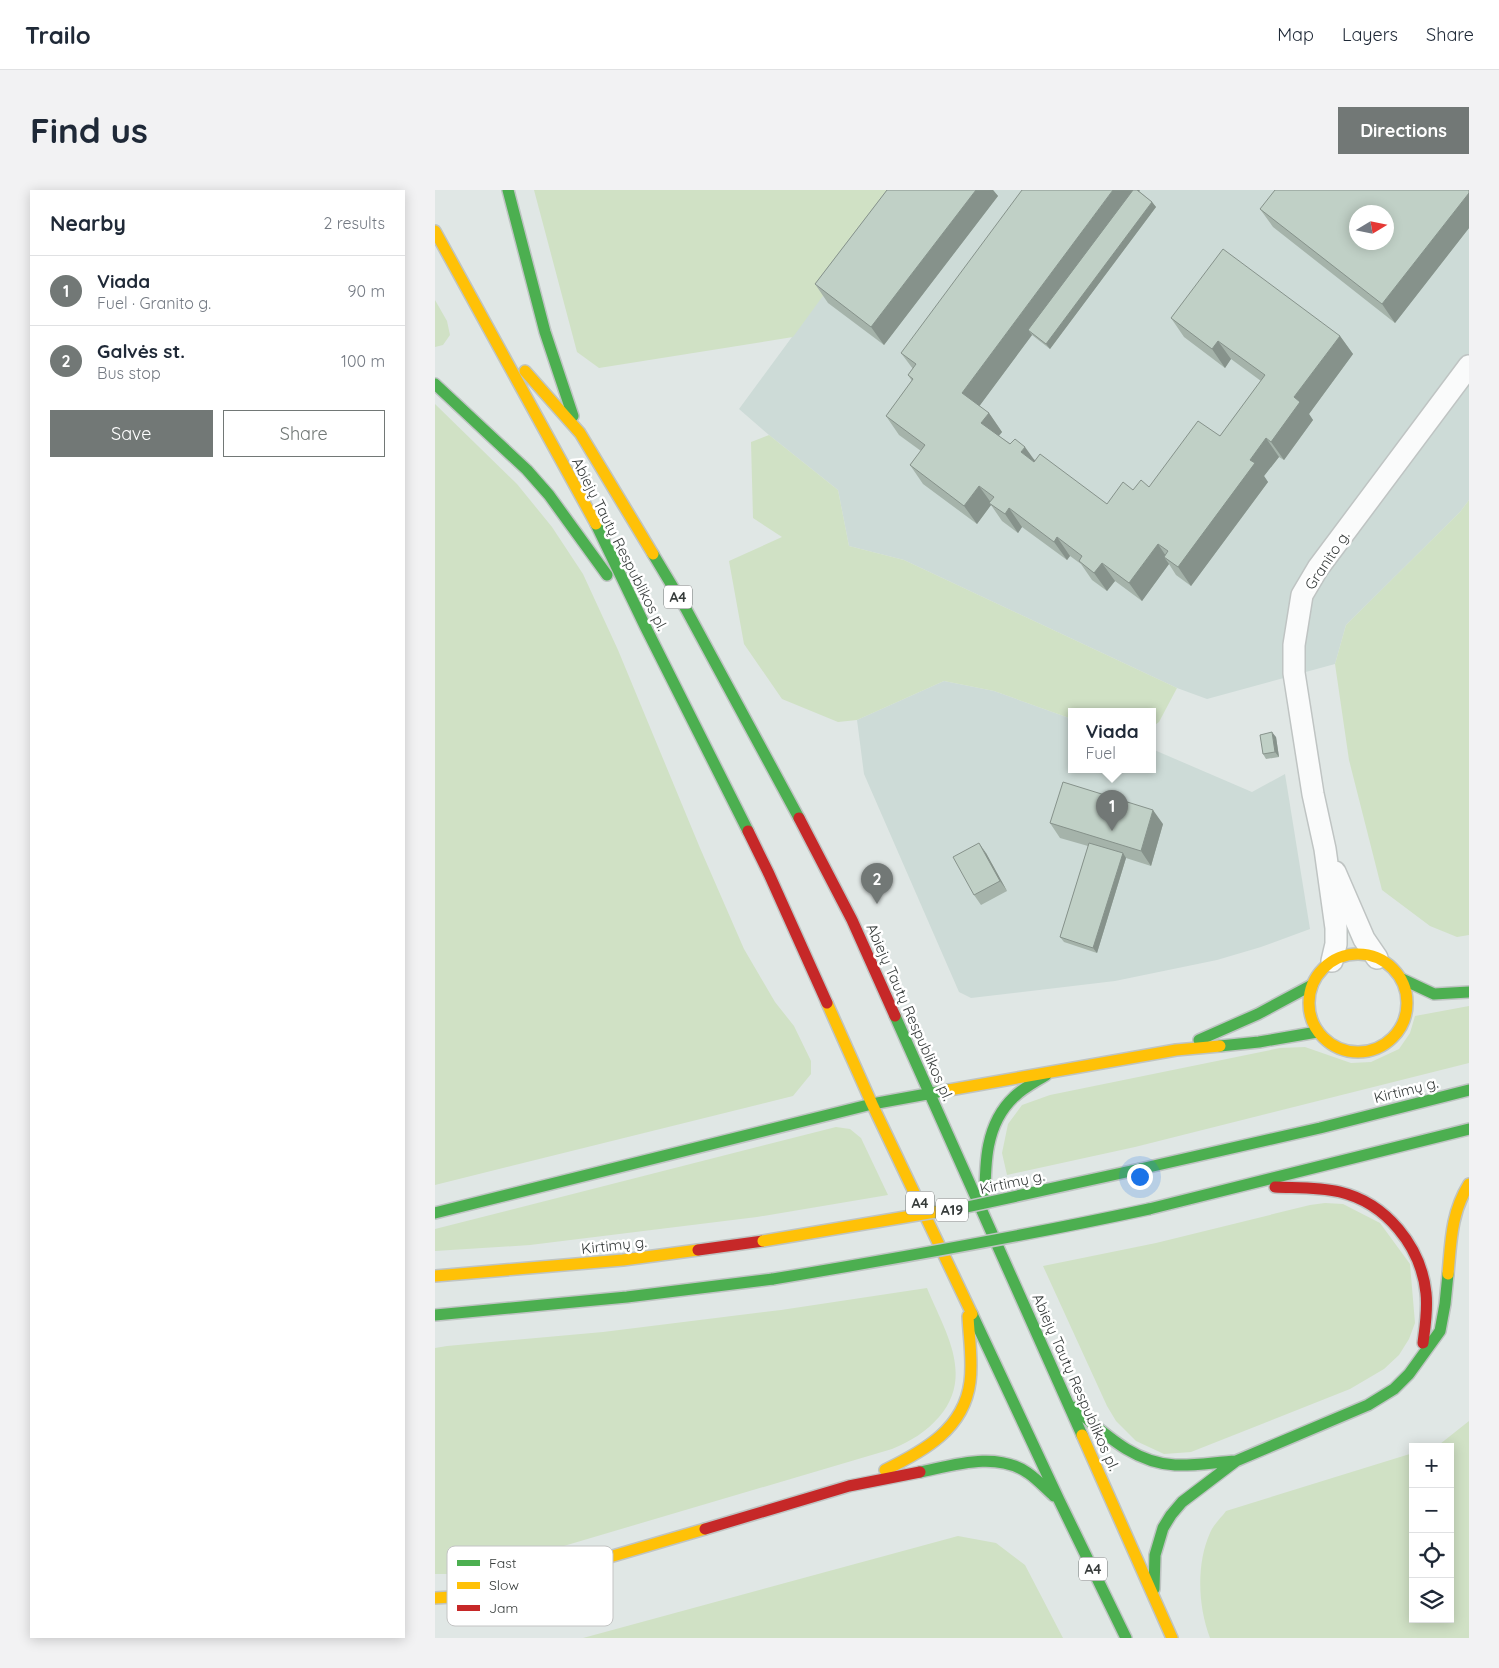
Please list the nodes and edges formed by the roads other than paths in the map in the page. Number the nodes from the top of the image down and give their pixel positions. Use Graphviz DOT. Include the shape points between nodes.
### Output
graph roads {
  1 [pos="507,190"];
  2 [pos="435,231"];
  3 [pos="493,334"];
  4 [pos="1469,366"];
  5 [pos="435,384"];
  6 [pos="580,433"];
  7 [pos="645,626"];
  8 [pos="1325,849"];
  9 [pos="1377,958"];
  10 [pos="1331,962"];
  11 [pos="1402,979"];
  12 [pos="1312,985"];
  13 [pos="1469,992"];
  14 [pos="1317,1032"];
  15 [pos="1177,1050"];
  16 [pos="1051,1071"];
  17 [pos="1469,1090"];
  18 [pos="930,1092"];
  19 [pos="872,1104"];
  20 [pos="1469,1129"];
  21 [pos="1469,1184"];
  22 [pos="1246,1186"];
  23 [pos="435,1213"];
  24 [pos="986,1218"];
  25 [pos="435,1276"];
  26 [pos="967,1302"];
  27 [pos="464,1313"];
  28 [pos="435,1315"];
  29 [pos="435,1328"];
  30 [pos="1422,1354"];
  31 [pos="1069,1404"];
  32 [pos="1236,1461"];
  33 [pos="849,1486"];
  34 [pos="1059,1500"];
  35 [pos="613,1556"];
  36 [pos="1153,1595"];
  37 [pos="1126,1638"];
  38 [pos="1172,1638"];
  1 -- 6 [label="highway" via="550,350"];
  2 -- 3 [label="highway, Abiejų Tautų Respublikos pl. / A4"];
  3 -- 6 [label="highway, Abiejų Tautų Respublikos pl. / A4"];
  3 -- 7 [label="highway, Abiejų Tautų Respublikos pl. / A4" via="593,517"];
  4 -- 8 [label="street, Granito g." via="1318,568 1303,595 1294,644 1294,672"];
  5 -- 7 [label="highway" via="549,495"];
  6 -- 18 [label="highway, Abiejų Tautų Respublikos pl. / A4" via="686,610 771,764 852,920"];
  7 -- 19 [label="highway, Abiejų Tautų Respublikos pl. / A4" via="769,874"];
  8 -- 9 [label="street, Granito g." via="1363,939"];
  8 -- 10 [label="street, Granito g." via="1336,928"];
  9 -- 10 [label="highway" via="1362,954"];
  9 -- 11 [label="highway" via="1391,966"];
  10 -- 12 [label="highway"];
  11 -- 13 [label="highway" via="1434,994"];
  11 -- 14 [label="highway" via="1408,997 1407,1016 1399,1033 1385,1046 1367,1053 1348,1052 1331,1045"];
  12 -- 14 [label="highway" via="1310,1015"];
  12 -- 15 [label="highway" via="1258,1014"];
  14 -- 15 [label="highway" via="1259,1042"];
  15 -- 16 [label="highway"];
  16 -- 18 [label="highway"];
  16 -- 24 [label="highway" via="1009,1101 993,1126 985,1160"];
  17 -- 25 [label="highway, Kirtimų g. / A19, bridge" via="1321,1128 967,1207 763,1241 623,1260"];
  18 -- 19 [label="highway"];
  18 -- 24 [label="highway, Abiejų Tautų Respublikos pl. / A4"];
  19 -- 23 [label="highway"];
  19 -- 26 [label="highway, Abiejų Tautų Respublikos pl. / A4"];
  20 -- 22 [label="highway"];
  21 -- 30 [label="highway" via="1460,1199 1452,1226 1440,1331"];
  22 -- 27 [label="highway, bridge" via="1027,1235 773,1279"];
  22 -- 30 [label="highway" via="1322,1189 1350,1194 1389,1218 1415,1252 1422,1272 1426,1294"];
  24 -- 31 [label="highway, Abiejų Tautų Respublikos pl. / A4"];
  26 -- 33 [label="highway" via="969,1389 953,1425 935,1444"];
  26 -- 34 [label="highway, Abiejų Tautų Respublikos pl. / A4"];
  27 -- 28 [label="highway"];
  27 -- 29 [label="highway"];
  30 -- 32 [label="highway" via="1394,1389 1367,1405"];
  31 -- 32 [label="highway" via="1119,1443 1155,1462"];
  31 -- 36 [label="highway, Abiejų Tautų Respublikos pl. / A4"];
  32 -- 36 [label="highway" via="1171,1515 1163,1528 1155,1555"];
  33 -- 34 [label="highway" via="987,1461 1009,1463 1028,1473"];
  33 -- 35 [label="highway"];
  34 -- 37 [label="highway, Abiejų Tautų Respublikos pl. / A4"];
  36 -- 38 [label="highway, Abiejų Tautų Respublikos pl. / A4"];
}
